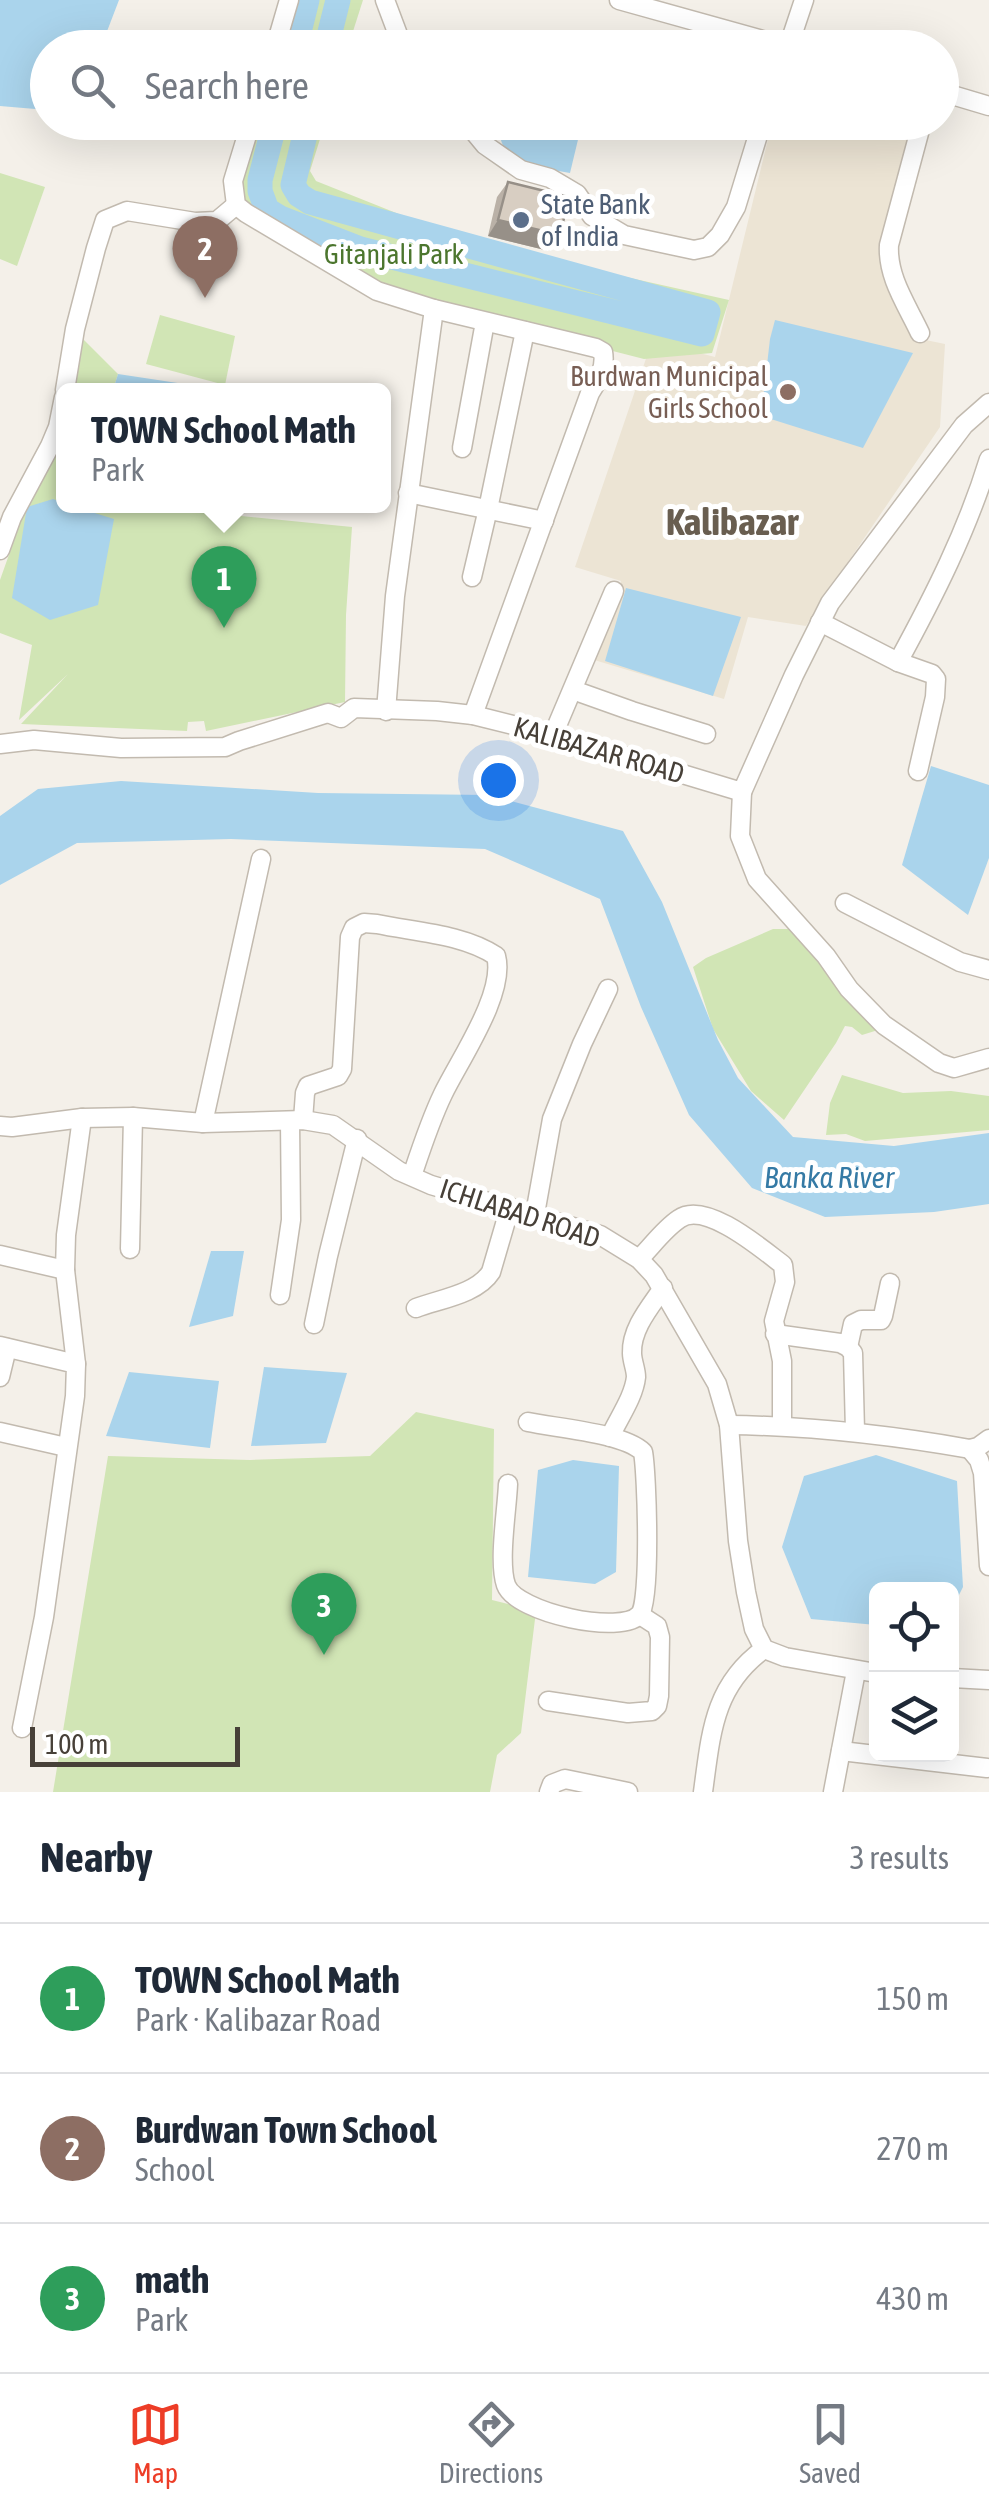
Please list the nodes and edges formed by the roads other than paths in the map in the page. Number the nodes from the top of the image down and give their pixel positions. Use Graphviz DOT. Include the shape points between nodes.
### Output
graph roads {
  1 [pos="289,0"];
  2 [pos="384,0"];
  3 [pos="619,0"];
  4 [pos="804,0"];
  5 [pos="280,30"];
  6 [pos="396,30"];
  7 [pos="728,30"];
  8 [pos="794,30"];
  9 [pos="959,97"];
  10 [pos="989,106"];
  11 [pos="246,140"];
  12 [pos="482,140"];
  13 [pos="756,140"];
  14 [pos="917,140"];
  15 [pos="236,205"];
  16 [pos="434,309"];
  17 [pos="486,322"];
  18 [pos="525,331"];
  19 [pos="920,333"];
  20 [pos="67,383"];
  21 [pos="989,404"];
  22 [pos="56,432"];
  23 [pos="462,448"];
  24 [pos="989,459"];
  25 [pos="408,494"];
  26 [pos="488,509"];
  27 [pos="544,521"];
  28 [pos="0,550"];
  29 [pos="472,577"];
  30 [pos="614,591"];
  31 [pos="820,622"];
  32 [pos="898,662"];
  33 [pos="572,690"];
  34 [pos="386,711"];
  35 [pos="473,715"];
  36 [pos="706,734"];
  37 [pos="554,735"];
  38 [pos="0,744"];
  39 [pos="918,771"];
  40 [pos="742,792"];
  41 [pos="261,859"];
  42 [pos="844,903"];
  43 [pos="989,970"];
  44 [pos="608,989"];
  45 [pos="989,1058"];
  46 [pos="133,1117"];
  47 [pos="82,1118"];
  48 [pos="297,1120"];
  49 [pos="203,1122"];
  50 [pos="0,1126"];
  51 [pos="356,1140"];
  52 [pos="412,1176"];
  53 [pos="510,1207"];
  54 [pos="535,1214"];
  55 [pos="130,1249"];
  56 [pos="0,1256"];
  57 [pos="640,1259"];
  58 [pos="65,1270"];
  59 [pos="890,1283"];
  60 [pos="662,1288"];
  61 [pos="280,1295"];
  62 [pos="416,1308"];
  63 [pos="314,1324"];
  64 [pos="776,1334"];
  65 [pos="848,1346"];
  66 [pos="3,1347"];
  67 [pos="76,1364"];
  68 [pos="0,1377"];
  69 [pos="528,1422"];
  70 [pos="729,1425"];
  71 [pos="782,1426"];
  72 [pos="0,1432"];
  73 [pos="855,1432"];
  74 [pos="610,1437"];
  75 [pos="989,1439"];
  76 [pos="66,1446"];
  77 [pos="970,1449"];
  78 [pos="508,1484"];
  79 [pos="988,1521"];
  80 [pos="989,1566"];
  81 [pos="640,1615"];
  82 [pos="764,1648"];
  83 [pos="856,1671"];
  84 [pos="869,1672"];
  85 [pos="959,1678"];
  86 [pos="989,1680"];
  87 [pos="548,1701"];
  88 [pos="22,1728"];
  89 [pos="841,1751"];
  90 [pos="987,1768"];
  91 [pos="549,1792"];
  92 [pos="628,1792"];
  93 [pos="702,1792"];
  94 [pos="833,1792"];
  1 -- 5 [label="street"];
  2 -- 6 [label="street"];
  3 -- 7 [label="street"];
  4 -- 8 [label="street"];
  9 -- 10 [label="street"];
  11 -- 15 [label="street" via="233,181"];
  12 -- 13 [label="street" via="521,170 576,194 592,216 624,236 694,250 720,235 736,207"];
  14 -- 19 [label="street" via="888,262"];
  15 -- 16 [label="street" via="378,291"];
  15 -- 20 [label="street" via="217,220 126,211 106,220"];
  16 -- 17 [label="street"];
  16 -- 25 [label="street"];
  17 -- 18 [label="street"];
  17 -- 23 [label="street"];
  18 -- 26 [label="street"];
  18 -- 27 [label="street" via="596,348 604,358"];
  21 -- 31 [label="street" via="964,424"];
  22 -- 28 [label="street"];
  24 -- 32 [label="street" via="950,566"];
  25 -- 26 [label="street"];
  25 -- 34 [label="street"];
  26 -- 27 [label="street"];
  26 -- 29 [label="street"];
  27 -- 35 [label="street"];
  30 -- 33 [label="street"];
  31 -- 32 [label="street"];
  31 -- 40 [label="street"];
  32 -- 39 [label="street" via="936,679"];
  33 -- 36 [label="street"];
  33 -- 37 [label="street"];
  34 -- 35 [label="street, KALIBAZAR ROAD"];
  34 -- 38 [label="street, KALIBAZAR ROAD" via="354,708 341,718 328,713 225,747"];
  35 -- 37 [label="street, KALIBAZAR ROAD"];
  37 -- 40 [label="street, KALIBAZAR ROAD"];
  40 -- 45 [label="street" via="740,836 757,880 849,988 884,1025 939,1063 954,1068"];
  41 -- 49 [label="street"];
  42 -- 43 [label="street"];
  44 -- 54 [label="street" via="552,1119"];
  46 -- 47 [label="street, ICHLABAD ROAD"];
  46 -- 49 [label="street, ICHLABAD ROAD"];
  46 -- 55 [label="street"];
  47 -- 50 [label="street, ICHLABAD ROAD"];
  47 -- 58 [label="street"];
  48 -- 49 [label="street, ICHLABAD ROAD"];
  48 -- 51 [label="street, ICHLABAD ROAD" via="333,1124"];
  48 -- 52 [label="street" via="308,1086 342,1069 354,928 377,924 486,949 496,956 498,980"];
  48 -- 61 [label="street"];
  51 -- 52 [label="street, ICHLABAD ROAD"];
  51 -- 63 [label="street"];
  52 -- 53 [label="street, ICHLABAD ROAD"];
  53 -- 54 [label="street, ICHLABAD ROAD"];
  53 -- 62 [label="street" via="486,1280"];
  54 -- 57 [label="street, ICHLABAD ROAD" via="600,1235"];
  56 -- 58 [label="street"];
  57 -- 60 [label="street, ICHLABAD ROAD"];
  57 -- 64 [label="street" via="687,1215 721,1223 783,1265"];
  58 -- 67 [label="street"];
  59 -- 65 [label="street" via="883,1316 853,1324"];
  60 -- 70 [label="street, ICHLABAD ROAD" via="717,1384"];
  60 -- 74 [label="street" via="638,1327 636,1378"];
  64 -- 65 [label="street"];
  64 -- 71 [label="street"];
  65 -- 73 [label="street"];
  66 -- 67 [label="street"];
  66 -- 68 [label="street"];
  67 -- 76 [label="street"];
  69 -- 74 [label="street"];
  70 -- 71 [label="street"];
  70 -- 82 [label="street, ICHLABAD ROAD" via="746,1592"];
  71 -- 73 [label="street"];
  72 -- 76 [label="street"];
  73 -- 77 [label="street"];
  74 -- 81 [label="street" via="640,1448 645,1460 646,1589"];
  75 -- 77 [label="street"];
  76 -- 88 [label="street"];
  77 -- 79 [label="street" via="983,1473"];
  78 -- 81 [label="street" via="503,1566 512,1595 566,1617 618,1622"];
  79 -- 80 [label="street"];
  81 -- 87 [label="street" via="660,1636 652,1711"];
  82 -- 83 [label="street"];
  82 -- 93 [label="street" via="721,1700"];
  83 -- 84 [label="street"];
  83 -- 89 [label="street"];
  85 -- 86 [label="street"];
  89 -- 90 [label="street"];
  89 -- 94 [label="street"];
  91 -- 92 [label="street" via="565,1779"];
}
